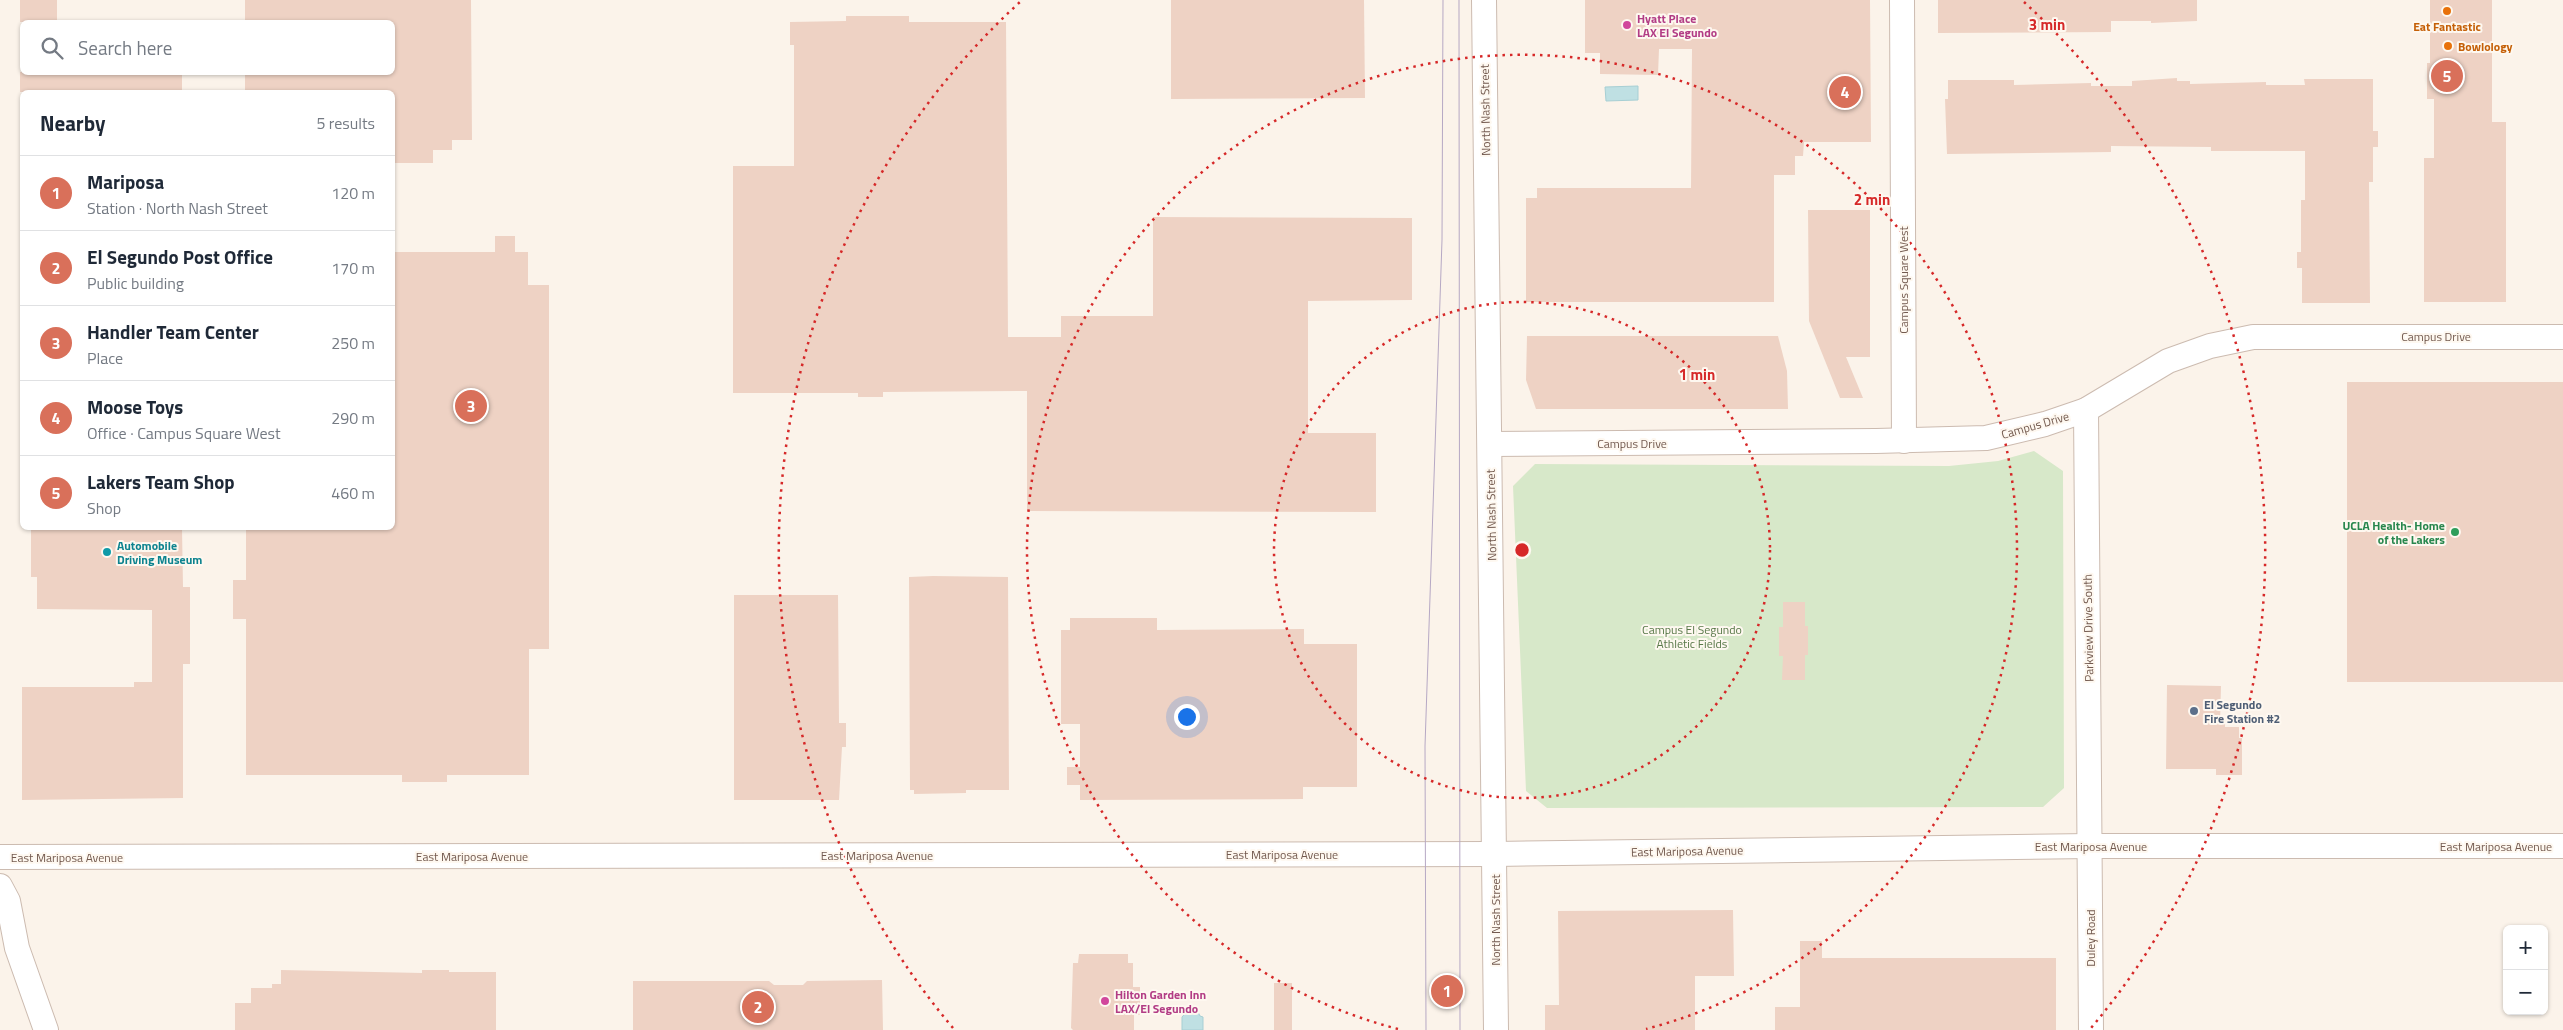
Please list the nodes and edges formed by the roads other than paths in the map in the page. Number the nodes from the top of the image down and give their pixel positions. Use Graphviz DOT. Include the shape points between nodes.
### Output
graph roads {
  1 [pos="1484,0"];
  2 [pos="1902,0"];
  3 [pos="2563,337"];
  4 [pos="2086,410"];
  5 [pos="1904,441"];
  6 [pos="1490,444"];
  7 [pos="2090,846"];
  8 [pos="2563,846"];
  9 [pos="1495,854"];
  10 [pos="0,857"];
  11 [pos="0,886"];
  12 [pos="46,1030"];
  13 [pos="1496,1030"];
  14 [pos="2091,1030"];
  1 -- 6 [label="street, North Nash Street"];
  2 -- 5 [label="street, Campus Square West"];
  3 -- 4 [label="street, Campus Drive" via="2253,337 2210,346 2168,361"];
  4 -- 5 [label="street, Campus Drive" via="1986,438"];
  4 -- 7 [label="street, Parkview Drive South"];
  5 -- 6 [label="street, Campus Drive"];
  6 -- 9 [label="street, North Nash Street"];
  7 -- 8 [label="street, East Mariposa Avenue"];
  7 -- 9 [label="street, East Mariposa Avenue"];
  7 -- 14 [label="street, Duley Road"];
  9 -- 10 [label="street, East Mariposa Avenue"];
  9 -- 13 [label="street, North Nash Street"];
  11 -- 12 [label="street" via="8,900 17,948"];
}
